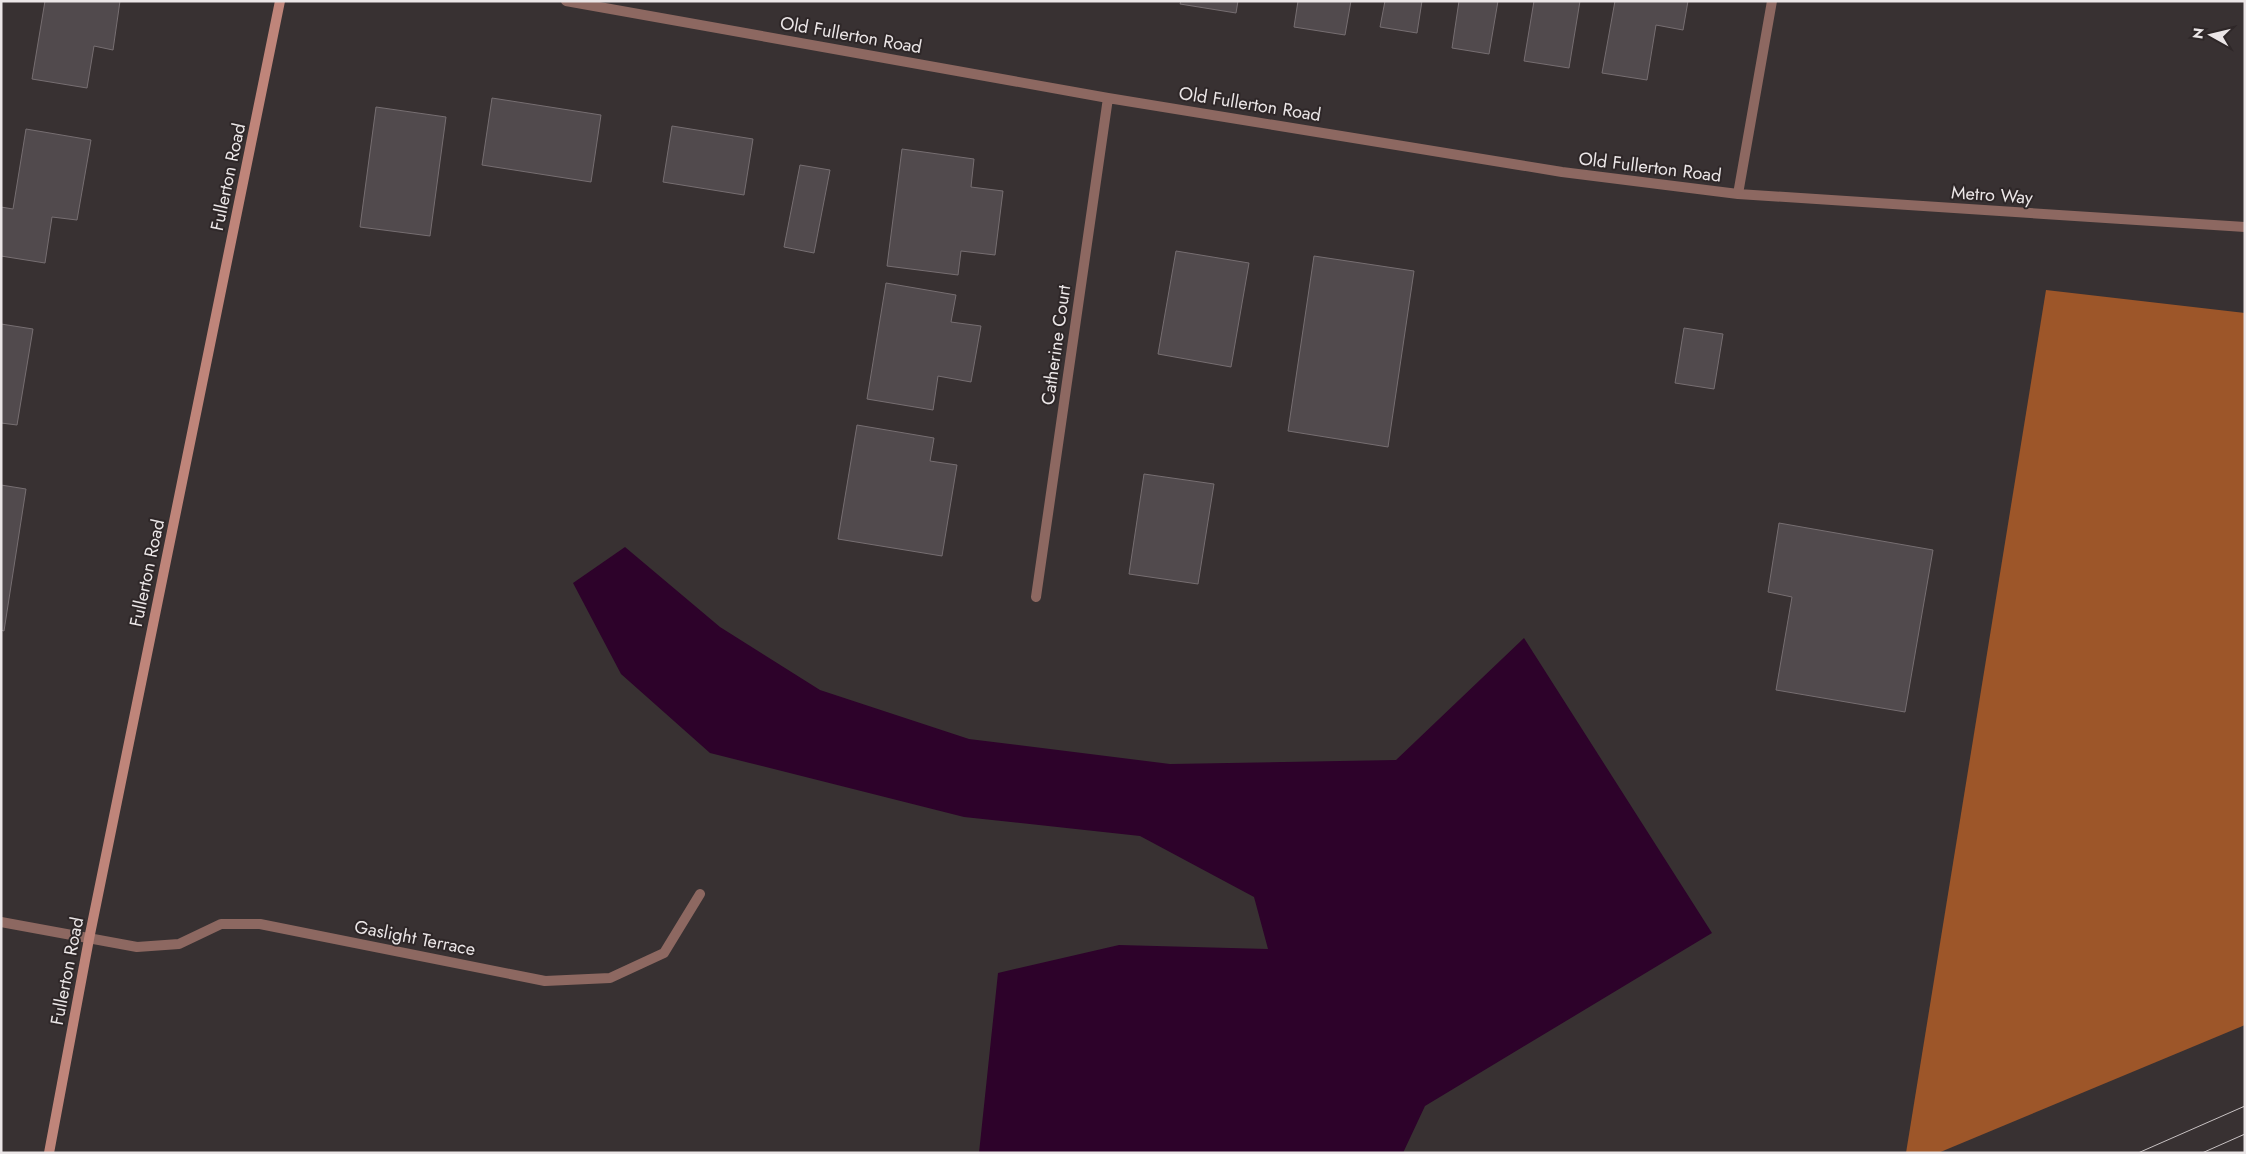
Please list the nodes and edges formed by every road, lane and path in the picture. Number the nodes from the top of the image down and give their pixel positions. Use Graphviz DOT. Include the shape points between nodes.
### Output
graph roads {
  1 [pos="280,1"];
  2 [pos="566,1"];
  3 [pos="1772,1"];
  4 [pos="1108,98"];
  5 [pos="1738,194"];
  6 [pos="2245,227"];
  7 [pos="1036,597"];
  8 [pos="700,894"];
  9 [pos="1,922"];
  10 [pos="89,939"];
  11 [pos="49,1153"];
  1 -- 10 [label="street, Fullerton Road"];
  2 -- 4 [label="street, Old Fullerton Road"];
  3 -- 5 [label="street, Old Fullerton Road"];
  4 -- 5 [label="street, Old Fullerton Road" via="1562,172"];
  4 -- 7 [label="street, Catherine Court"];
  5 -- 6 [label="street, Metro Way"];
  8 -- 10 [label="street, Gaslight Terrace" via="664,953 610,978 545,981 260,924 221,924 179,944 137,947"];
  9 -- 10 [label="street, Gaslight Terrace"];
  10 -- 11 [label="street, Fullerton Road"];
}
